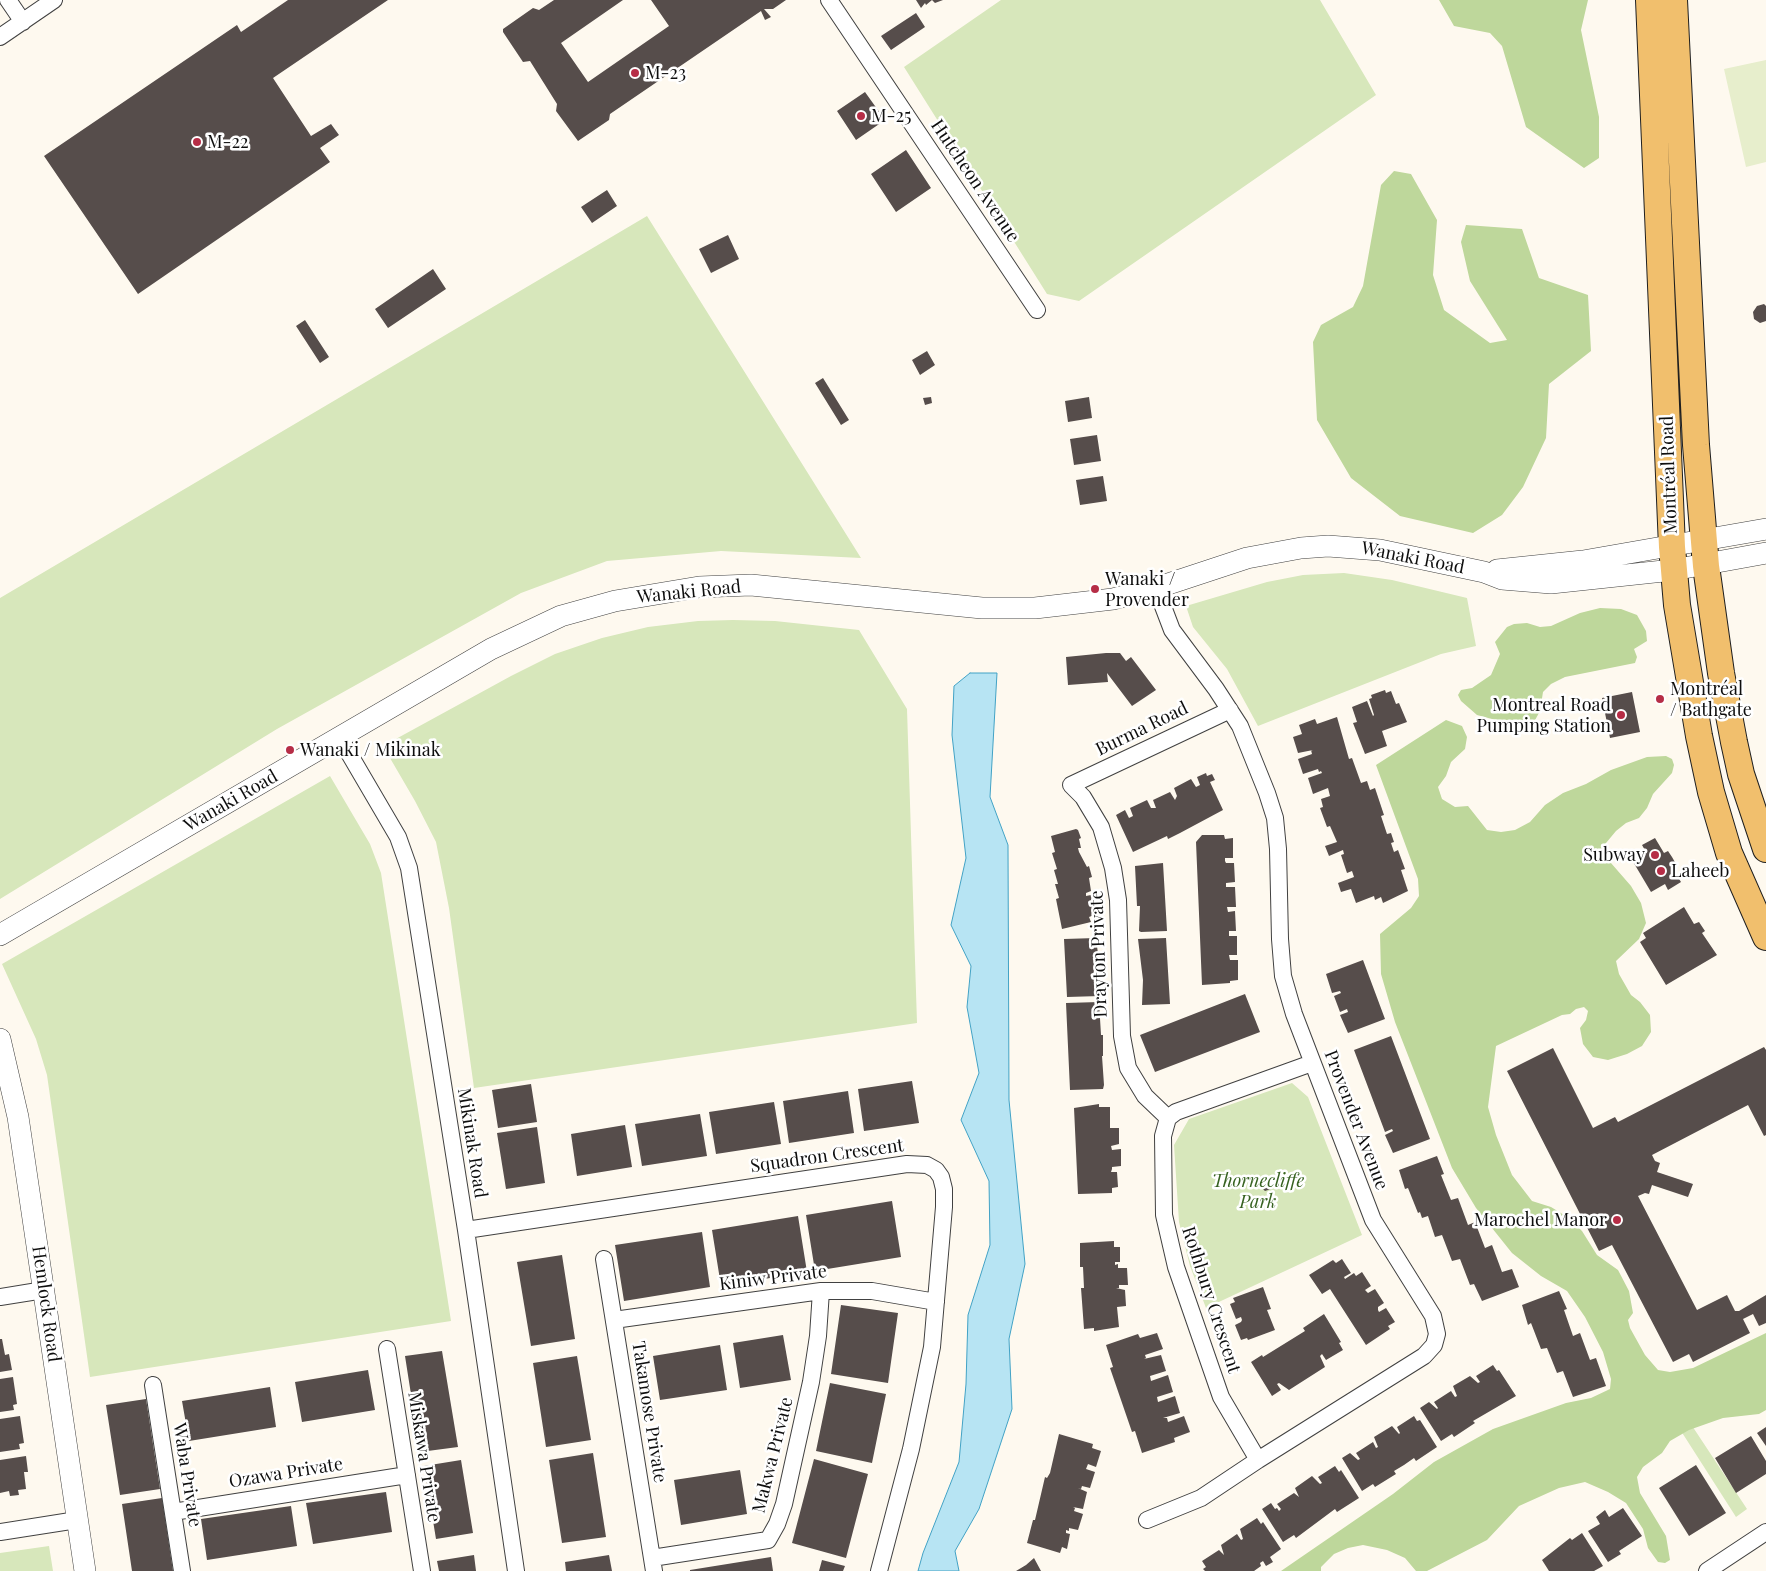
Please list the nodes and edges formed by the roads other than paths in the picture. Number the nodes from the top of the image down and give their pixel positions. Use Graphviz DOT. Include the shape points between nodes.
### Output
graph roads {
  1 [pos="8,0"];
  2 [pos="54,0"];
  3 [pos="829,0"];
  4 [pos="1649,0"];
  5 [pos="1674,0"];
  6 [pos="23,22"];
  7 [pos="0,38"];
  8 [pos="1037,310"];
  9 [pos="1766,529"];
  10 [pos="1705,554"];
  11 [pos="1766,554"];
  12 [pos="1673,559"];
  13 [pos="1156,588"];
  14 [pos="1230,710"];
  15 [pos="340,738"];
  16 [pos="1071,785"];
  17 [pos="1766,849"];
  18 [pos="1766,859"];
  19 [pos="1737,871"];
  20 [pos="0,935"];
  21 [pos="1766,937"];
  22 [pos="0,1039"];
  23 [pos="1312,1063"];
  24 [pos="1168,1118"];
  25 [pos="466,1230"];
  26 [pos="604,1259"];
  27 [pos="44,1290"];
  28 [pos="821,1291"];
  29 [pos="0,1297"];
  30 [pos="936,1302"];
  31 [pos="614,1320"];
  32 [pos="387,1349"];
  33 [pos="153,1385"];
  34 [pos="1258,1460"];
  35 [pos="407,1475"];
  36 [pos="173,1512"];
  37 [pos="77,1520"];
  38 [pos="1147,1520"];
  39 [pos="0,1532"];
  40 [pos="1766,1532"];
  41 [pos="653,1565"];
  42 [pos="84,1571"];
  43 [pos="182,1571"];
  44 [pos="422,1571"];
  45 [pos="516,1571"];
  46 [pos="878,1571"];
  47 [pos="1707,1571"];
  1 -- 6 [label="street"];
  2 -- 6 [label="street"];
  3 -- 8 [label="street, Hutcheon Avenue"];
  4 -- 12 [label="main road, Montréal Road"];
  5 -- 10 [label="main road, Montréal Road" via="1696,445"];
  6 -- 7 [label="street"];
  9 -- 10 [label="street"];
  10 -- 11 [label="street"];
  10 -- 12 [label="street, Wanaki Road"];
  10 -- 17 [label="main road, Montréal Road" via="1734,742"];
  12 -- 13 [label="street, Wanaki Road" via="1583,560 1484,572 1380,550 1328,546 1247,558"];
  12 -- 19 [label="main road, Montréal Road" via="1677,605 1702,749 1720,822"];
  13 -- 14 [label="street, Provender Avenue" via="1172,630"];
  13 -- 15 [label="street, Wanaki Road" via="1077,605 1035,608 982,608 751,585 656,593 589,607 536,627 491,649"];
  14 -- 16 [label="street, Burma Road"];
  14 -- 23 [label="street, Provender Avenue" via="1275,818 1283,976"];
  15 -- 20 [label="street, Wanaki Road"];
  15 -- 25 [label="street, Mikinak Road" via="398,837 408,868"];
  16 -- 24 [label="street, Drayton Private" via="1101,827 1115,876 1122,1036 1128,1068 1145,1096"];
  18 -- 19 [label="main road"];
  19 -- 21 [label="main road, Montréal Road"];
  22 -- 27 [label="street, Hemlock Road" via="18,1117"];
  23 -- 24 [label="street" via="1190,1106"];
  23 -- 34 [label="street, Provender Avenue" via="1373,1220 1433,1316 1437,1334 1434,1346 1424,1356"];
  24 -- 34 [label="street, Rothbury Crescent" via="1163,1136 1162,1188 1164,1215 1176,1267 1221,1397"];
  25 -- 30 [label="street, Squadron Crescent" via="919,1163 936,1170 944,1189"];
  25 -- 45 [label="street, Mikinak Road"];
  26 -- 31 [label="street, Takamose Private"];
  27 -- 29 [label="street"];
  27 -- 37 [label="street, Hemlock Road"];
  28 -- 30 [label="street, Kiniw Private" via="872,1291"];
  28 -- 31 [label="street, Kiniw Private"];
  28 -- 41 [label="street, Makwa Private" via="811,1382 784,1504 768,1540"];
  30 -- 46 [label="street, Squadron Crescent" via="932,1347 912,1440"];
  31 -- 41 [label="street, Takamose Private"];
  32 -- 35 [label="street, Miskawa Private"];
  33 -- 36 [label="street, Waba Private"];
  34 -- 38 [label="street, Provender Avenue" via="1201,1498"];
  35 -- 36 [label="street, Ozawa Private"];
  35 -- 44 [label="street, Miskawa Private"];
  36 -- 43 [label="street, Waba Private"];
  37 -- 39 [label="street"];
  37 -- 42 [label="street, Hemlock Road"];
  40 -- 47 [label="street"];
}
